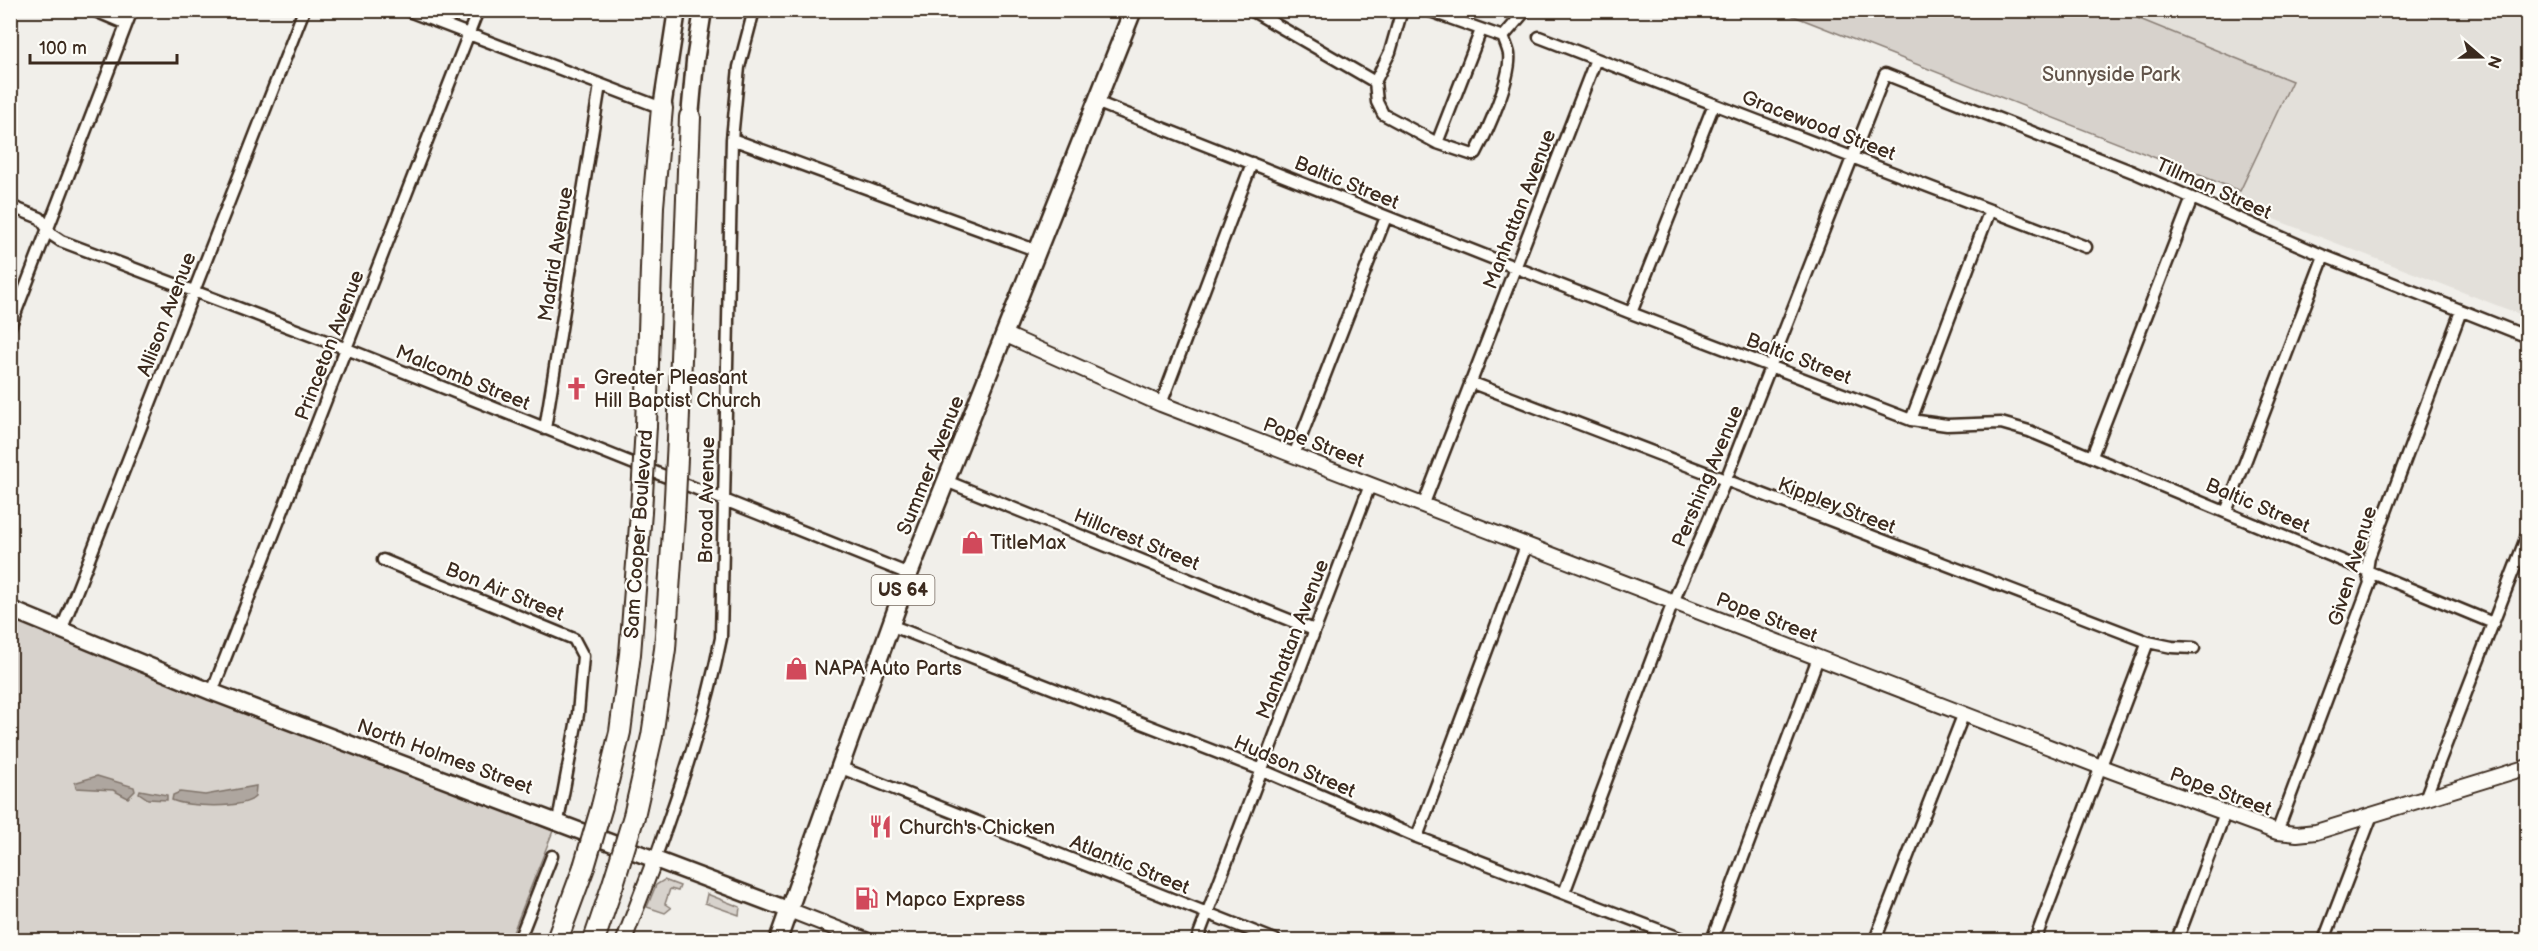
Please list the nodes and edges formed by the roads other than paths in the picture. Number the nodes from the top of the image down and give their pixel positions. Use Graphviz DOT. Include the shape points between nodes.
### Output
graph roads {
  1 [pos="93,10"];
  2 [pos="132,10"];
  3 [pos="304,10"];
  4 [pos="406,10"];
  5 [pos="478,10"];
  6 [pos="677,10"];
  7 [pos="703,10"];
  8 [pos="754,10"];
  9 [pos="1133,10"];
  10 [pos="1251,10"];
  11 [pos="1402,10"];
  12 [pos="1427,10"];
  13 [pos="1526,10"];
  14 [pos="126,24"];
  15 [pos="1481,30"];
  16 [pos="469,35"];
  17 [pos="1503,37"];
  18 [pos="1539,37"];
  19 [pos="1596,59"];
  20 [pos="1885,74"];
  21 [pos="1375,82"];
  22 [pos="600,85"];
  23 [pos="1096,102"];
  24 [pos="1714,104"];
  25 [pos="662,108"];
  26 [pos="690,117"];
  27 [pos="732,139"];
  28 [pos="1437,143"];
  29 [pos="1852,156"];
  30 [pos="1252,163"];
  31 [pos="2192,198"];
  32 [pos="10,206"];
  33 [pos="1990,210"];
  34 [pos="1386,217"];
  35 [pos="48,230"];
  36 [pos="2086,247"];
  37 [pos="1038,251"];
  38 [pos="2324,256"];
  39 [pos="1515,268"];
  40 [pos="194,291"];
  41 [pos="2461,311"];
  42 [pos="1631,314"];
  43 [pos="10,327"];
  44 [pos="1004,334"];
  45 [pos="2528,337"];
  46 [pos="346,349"];
  47 [pos="1772,366"];
  48 [pos="1470,382"];
  49 [pos="1161,404"];
  50 [pos="1911,420"];
  51 [pos="545,429"];
  52 [pos="1294,455"];
  53 [pos="2092,456"];
  54 [pos="946,481"];
  55 [pos="1725,482"];
  56 [pos="1370,485"];
  57 [pos="726,501"];
  58 [pos="1423,506"];
  59 [pos="2226,512"];
  60 [pos="2528,533"];
  61 [pos="1526,546"];
  62 [pos="383,560"];
  63 [pos="2367,570"];
  64 [pos="909,574"];
  65 [pos="1673,602"];
  66 [pos="10,609"];
  67 [pos="2493,623"];
  68 [pos="890,625"];
  69 [pos="1314,630"];
  70 [pos="62,631"];
  71 [pos="2148,642"];
  72 [pos="2194,648"];
  73 [pos="1818,658"];
  74 [pos="212,692"];
  75 [pos="1964,714"];
  76 [pos="838,767"];
  77 [pos="2101,767"];
  78 [pos="2528,767"];
  79 [pos="1262,770"];
  80 [pos="2426,796"];
  81 [pos="2225,813"];
  82 [pos="2372,815"];
  83 [pos="558,821"];
  84 [pos="2277,832"];
  85 [pos="1417,837"];
  86 [pos="552,856"];
  87 [pos="655,859"];
  88 [pos="1564,893"];
  89 [pos="789,910"];
  90 [pos="1207,914"];
  91 [pos="519,940"];
  92 [pos="557,940"];
  93 [pos="594,940"];
  94 [pos="624,940"];
  95 [pos="778,940"];
  96 [pos="866,940"];
  97 [pos="1197,940"];
  98 [pos="1275,940"];
  99 [pos="1684,940"];
  100 [pos="1712,940"];
  101 [pos="1875,940"];
  102 [pos="2036,940"];
  103 [pos="2177,940"];
  104 [pos="2324,940"];
  1 -- 14 [label="street"];
  2 -- 14 [label="street"];
  3 -- 40 [label="street, Allison Avenue"];
  4 -- 16 [label="street"];
  5 -- 16 [label="street, Princeton Avenue"];
  6 -- 25 [label="main road, Sam Cooper Boulevard"];
  7 -- 26 [label="main road, Sam Cooper Boulevard"];
  8 -- 27 [label="street, Broad Avenue" via="739,67"];
  9 -- 23 [label="main road, Summer Avenue / US 64"];
  10 -- 21 [label="street"];
  11 -- 21 [label="street" via="1390,52"];
  12 -- 15 [label="street"];
  13 -- 17 [label="street"];
  14 -- 35 [label="street"];
  15 -- 17 [label="street"];
  15 -- 28 [label="street"];
  16 -- 22 [label="street"];
  16 -- 46 [label="street, Princeton Avenue"];
  17 -- 28 [label="street" via="1509,54 1508,68 1476,153 1473,156"];
  18 -- 19 [label="street, Gracewood Street"];
  19 -- 24 [label="street, Gracewood Street"];
  19 -- 39 [label="street, Manhattan Avenue"];
  20 -- 29 [label="street, Pershing Avenue"];
  20 -- 31 [label="street, Tillman Street"];
  21 -- 28 [label="street" via="1383,114"];
  22 -- 25 [label="street"];
  22 -- 51 [label="street, Madrid Avenue"];
  23 -- 30 [label="street, Baltic Street"];
  23 -- 37 [label="main road, Summer Avenue / US 64"];
  24 -- 29 [label="street, Gracewood Street"];
  24 -- 42 [label="street"];
  25 -- 92 [label="highway, Sam Cooper Boulevard, bridge" via="653,206 641,512 623,710 602,806"];
  26 -- 93 [label="highway, Sam Cooper Boulevard, bridge" via="678,439 664,649 652,736 634,816"];
  27 -- 37 [label="street"];
  27 -- 57 [label="street, Broad Avenue"];
  29 -- 33 [label="street, Gracewood Street"];
  29 -- 47 [label="street, Pershing Avenue"];
  30 -- 34 [label="street, Baltic Street"];
  30 -- 49 [label="street"];
  31 -- 38 [label="street, Tillman Street"];
  31 -- 53 [label="street"];
  32 -- 35 [label="street, Malcomb Street" via="40,218"];
  33 -- 36 [label="street, Gracewood Street"];
  33 -- 50 [label="street"];
  34 -- 39 [label="street, Baltic Street"];
  34 -- 52 [label="street"];
  35 -- 40 [label="street, Malcomb Street" via="61,241"];
  35 -- 43 [label="street"];
  37 -- 44 [label="main road, Summer Avenue / US 64"];
  38 -- 41 [label="street, Tillman Street"];
  38 -- 59 [label="street"];
  39 -- 42 [label="street, Baltic Street"];
  39 -- 48 [label="street, Manhattan Avenue"];
  40 -- 46 [label="street, Malcomb Street"];
  40 -- 70 [label="street, Allison Avenue"];
  41 -- 45 [label="street, Tillman Street"];
  41 -- 63 [label="street, Given Avenue"];
  42 -- 47 [label="street, Baltic Street"];
  44 -- 49 [label="street, Pope Street"];
  44 -- 54 [label="main road, Summer Avenue / US 64"];
  46 -- 51 [label="street, Malcomb Street"];
  46 -- 74 [label="street, Princeton Avenue"];
  47 -- 50 [label="street, Baltic Street"];
  47 -- 55 [label="street, Pershing Avenue"];
  48 -- 55 [label="street, Kippley Street"];
  48 -- 58 [label="street, Manhattan Avenue"];
  49 -- 52 [label="street, Pope Street"];
  50 -- 53 [label="street, Baltic Street" via="1947,425 2001,423"];
  51 -- 57 [label="street, Malcomb Street"];
  52 -- 56 [label="street, Pope Street"];
  53 -- 59 [label="street, Baltic Street"];
  54 -- 64 [label="main road, Summer Avenue / US 64"];
  54 -- 69 [label="street, Hillcrest Street"];
  55 -- 65 [label="street, Pershing Avenue"];
  55 -- 71 [label="street, Kippley Street"];
  56 -- 58 [label="street, Pope Street"];
  56 -- 69 [label="street, Manhattan Avenue"];
  57 -- 64 [label="street, Malcomb Street"];
  57 -- 87 [label="street, Broad Avenue" via="721,638 690,761"];
  58 -- 61 [label="street, Pope Street"];
  59 -- 63 [label="street, Baltic Street"];
  60 -- 67 [label="street"];
  61 -- 65 [label="street, Pope Street"];
  61 -- 85 [label="street"];
  62 -- 83 [label="street, Bon Air Street" via="574,639 583,656 579,702"];
  63 -- 67 [label="street, Baltic Street"];
  63 -- 84 [label="street, Given Avenue" via="2370,584"];
  64 -- 68 [label="main road, Summer Avenue / US 64"];
  65 -- 73 [label="street, Pope Street"];
  65 -- 88 [label="street, Pershing Avenue"];
  66 -- 70 [label="main road, North Holmes Street"];
  67 -- 80 [label="street"];
  68 -- 76 [label="main road, Summer Avenue / US 64"];
  68 -- 79 [label="street, Hudson Street"];
  69 -- 79 [label="street, Manhattan Avenue"];
  70 -- 74 [label="main road, North Holmes Street"];
  71 -- 72 [label="street, Kippley Street"];
  71 -- 77 [label="street"];
  73 -- 75 [label="street, Pope Street"];
  73 -- 100 [label="street"];
  74 -- 83 [label="main road, North Holmes Street"];
  75 -- 77 [label="street, Pope Street"];
  75 -- 101 [label="street"];
  76 -- 89 [label="main road, Summer Avenue / US 64"];
  76 -- 90 [label="street, Atlantic Street"];
  77 -- 81 [label="street, Pope Street"];
  77 -- 102 [label="street"];
  78 -- 80 [label="street, Pope Street"];
  79 -- 85 [label="street, Hudson Street"];
  79 -- 90 [label="street, Manhattan Avenue"];
  80 -- 82 [label="street, Pope Street"];
  81 -- 84 [label="street, Pope Street"];
  81 -- 103 [label="street"];
  82 -- 84 [label="street, Pope Street" via="2306,834"];
  82 -- 104 [label="street"];
  83 -- 87 [label="main road, North Holmes Street"];
  85 -- 88 [label="street, Hudson Street"];
  86 -- 91 [label="street"];
  87 -- 89 [label="main road, North Holmes Street"];
  87 -- 94 [label="street, Broad Avenue"];
  88 -- 99 [label="street, Hudson Street"];
  89 -- 95 [label="main road, Summer Avenue / US 64"];
  89 -- 96 [label="street, North Holmes Street"];
  90 -- 97 [label="street, Manhattan Avenue"];
  90 -- 98 [label="street, Atlantic Street"];
}
